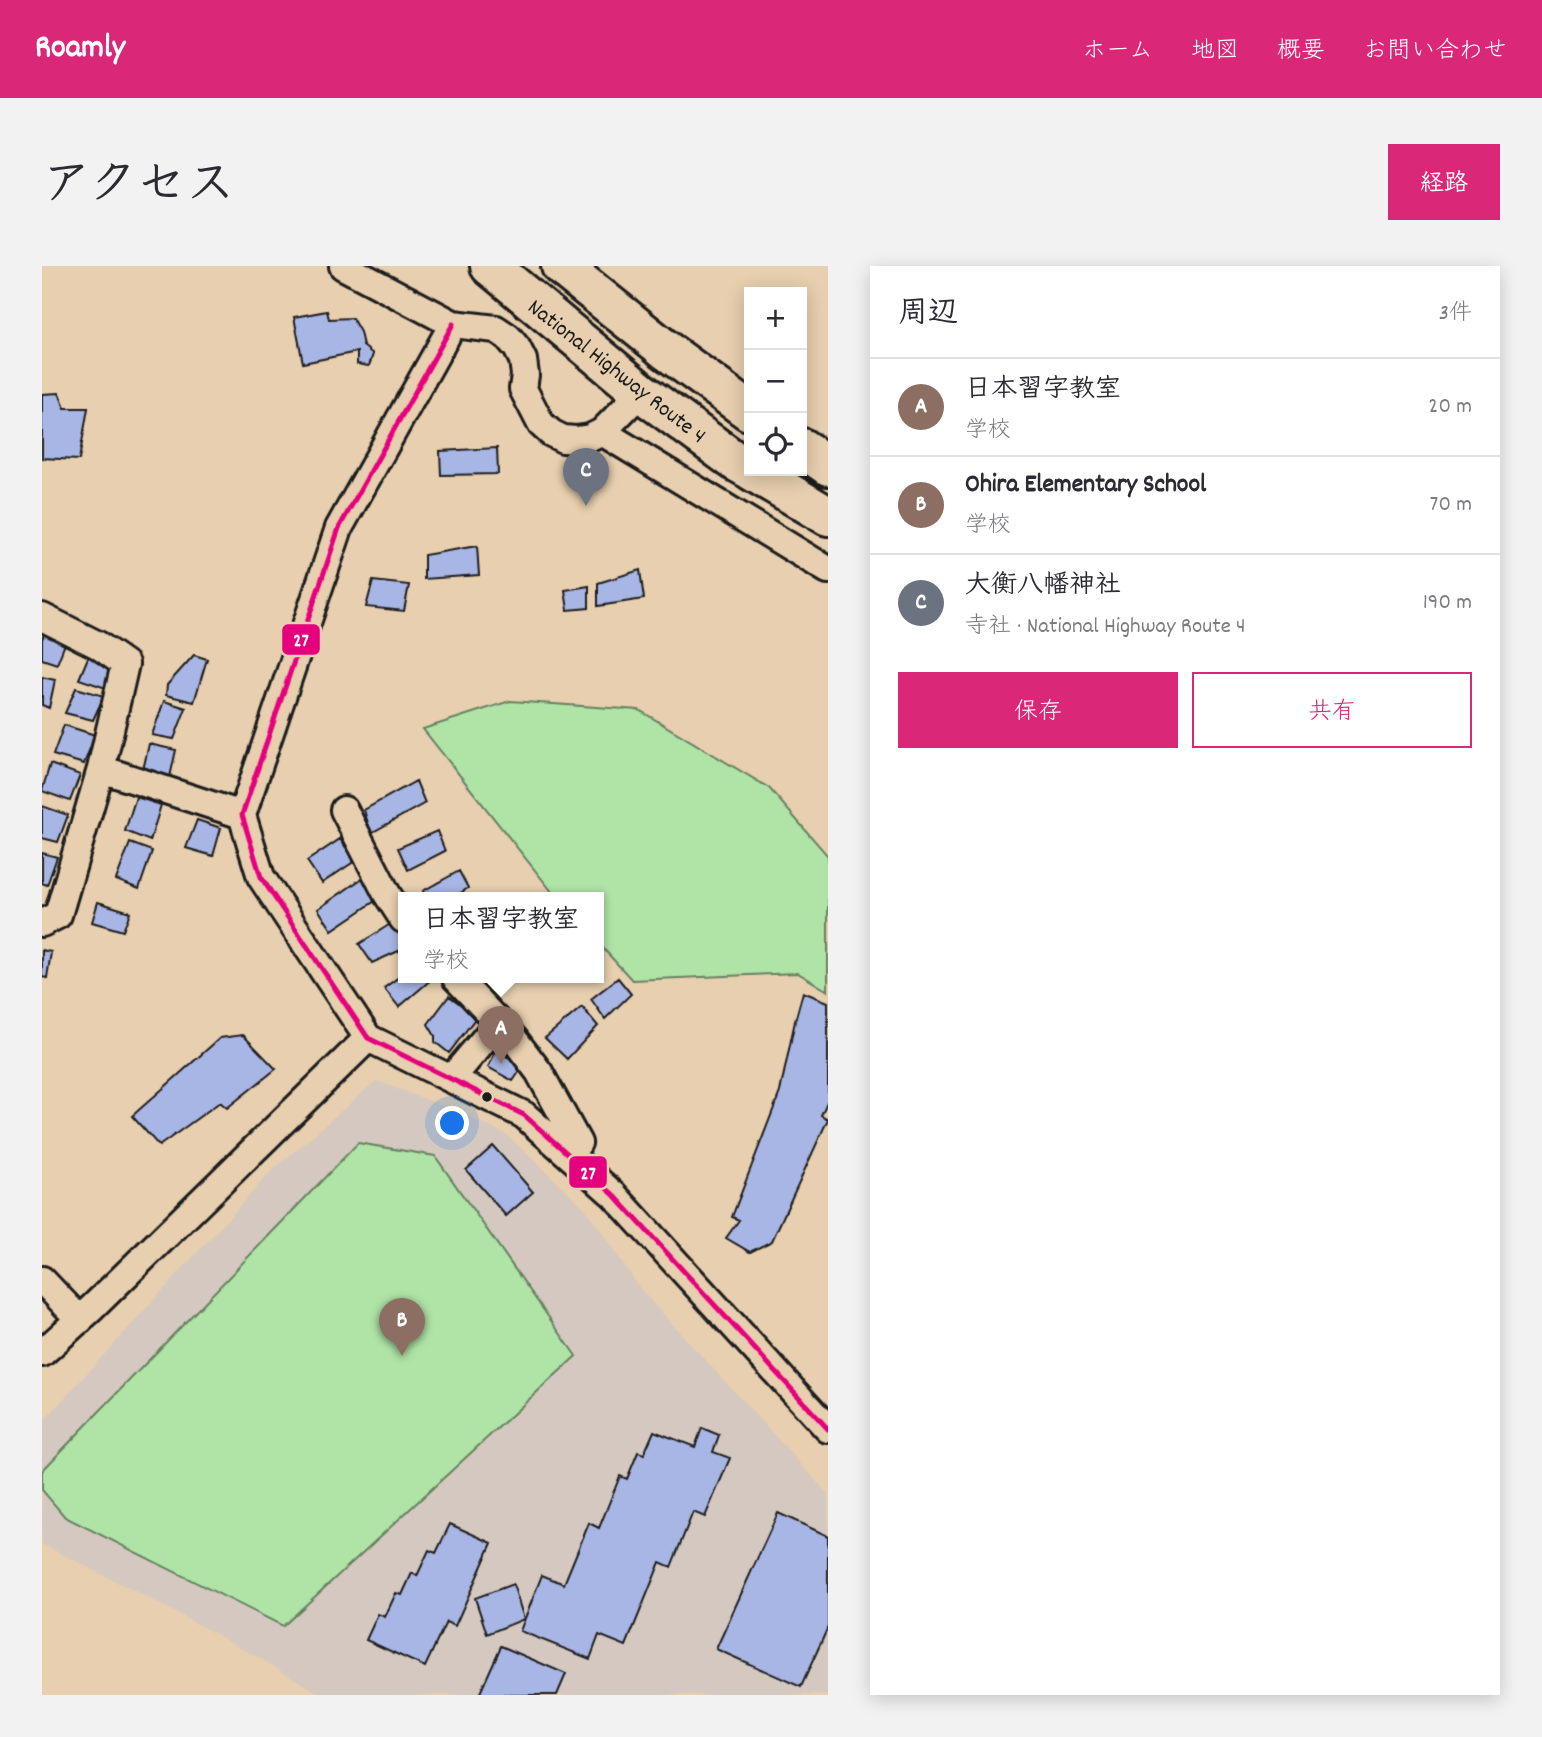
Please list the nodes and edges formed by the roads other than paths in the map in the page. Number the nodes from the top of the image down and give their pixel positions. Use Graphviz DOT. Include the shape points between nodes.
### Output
graph roads {
  1 [pos="344,266"];
  2 [pos="561,266"];
  3 [pos="495,270"];
  4 [pos="453,324"];
  5 [pos="641,392"];
  6 [pos="744,407"];
  7 [pos="602,432"];
  8 [pos="807,451"];
  9 [pos="744,466"];
  10 [pos="828,466"];
  11 [pos="760,476"];
  12 [pos="828,516"];
  13 [pos="828,570"];
  14 [pos="42,617"];
  15 [pos="101,769"];
  16 [pos="344,810"];
  17 [pos="242,815"];
  18 [pos="398,911"];
  19 [pos="42,923"];
  20 [pos="461,983"];
  21 [pos="498,1023"];
  22 [pos="368,1038"];
  23 [pos="451,1079"];
  24 [pos="570,1155"];
  25 [pos="42,1280"];
  26 [pos="80,1320"];
  27 [pos="42,1353"];
  28 [pos="828,1429"];
  1 -- 4 [label="street"];
  2 -- 6 [label="highway, National Highway Route 4"];
  3 -- 5 [label="highway, National Highway Route 4"];
  4 -- 7 [label="street" via="496,329 508,337 523,360 523,389 541,424 551,433 576,440"];
  4 -- 17 [label="street" via="339,528"];
  5 -- 7 [label="street"];
  5 -- 9 [label="highway, National Highway Route 4"];
  7 -- 13 [label="street"];
  8 -- 10 [label="highway"];
  11 -- 12 [label="highway, National Highway Route 4"];
  14 -- 15 [label="street" via="125,664"];
  15 -- 17 [label="street"];
  15 -- 19 [label="street" via="58,915"];
  16 -- 18 [label="street"];
  17 -- 22 [label="street" via="261,877"];
  20 -- 21 [label="street"];
  21 -- 23 [label="street"];
  21 -- 24 [label="street" via="539,1072 578,1143"];
  22 -- 23 [label="street"];
  22 -- 26 [label="street"];
  23 -- 24 [label="street" via="524,1115"];
  24 -- 28 [label="street" via="614,1195"];
  25 -- 26 [label="street"];
  26 -- 27 [label="street"];
}
